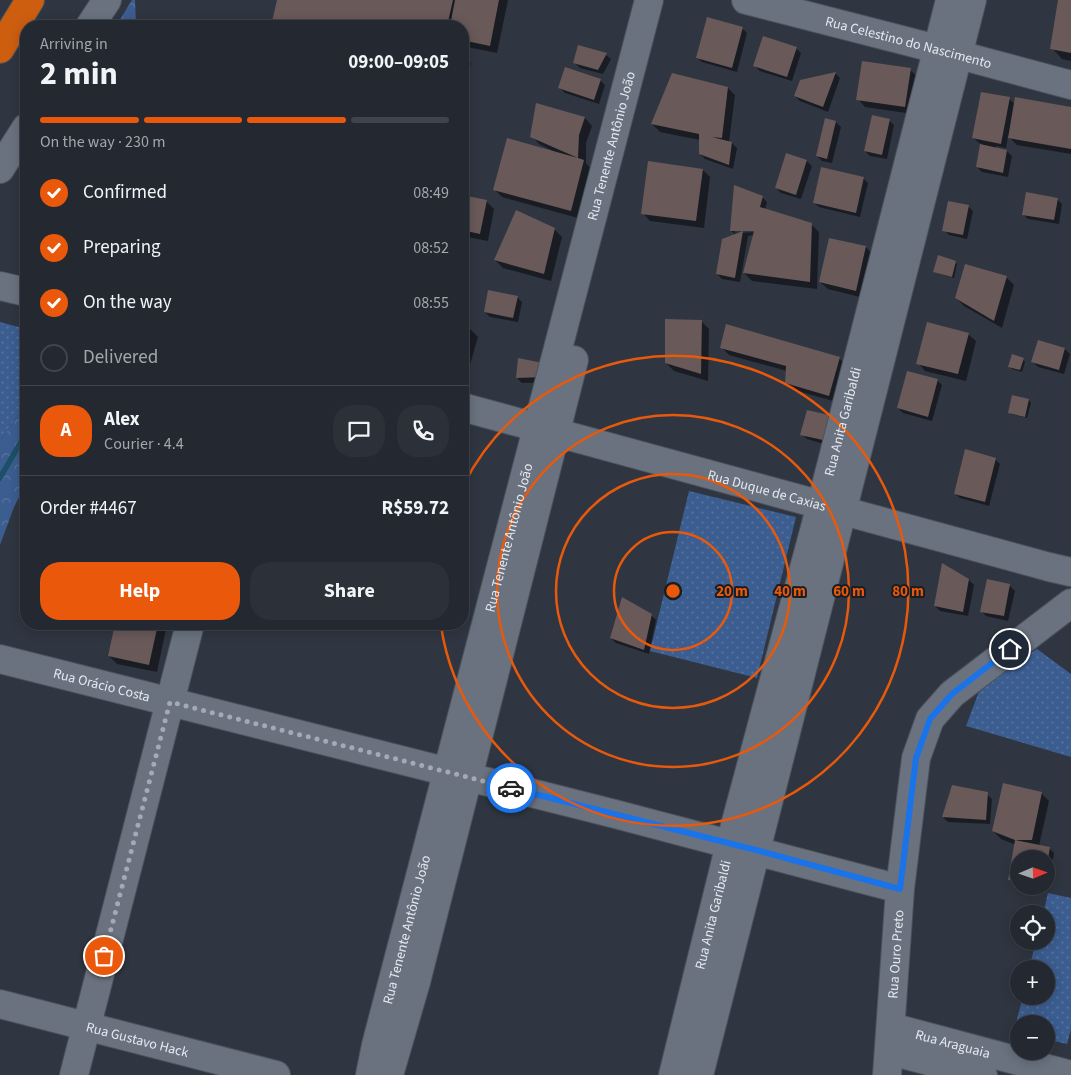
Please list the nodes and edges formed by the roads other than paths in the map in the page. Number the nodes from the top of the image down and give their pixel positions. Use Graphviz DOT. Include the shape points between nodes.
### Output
graph roads {
  1 [pos="30,0"];
  2 [pos="107,0"];
  3 [pos="648,0"];
  4 [pos="667,0"];
  5 [pos="746,0"];
  6 [pos="950,0"];
  7 [pos="972,0"];
  8 [pos="94,20"];
  9 [pos="0,49"];
  10 [pos="948,51"];
  11 [pos="1071,85"];
  12 [pos="627,117"];
  13 [pos="20,137"];
  14 [pos="0,169"];
  15 [pos="0,286"];
  16 [pos="20,291"];
  17 [pos="469,409"];
  18 [pos="546,430"];
  19 [pos="832,507"];
  20 [pos="1060,570"];
  21 [pos="1063,610"];
  22 [pos="188,630"];
  23 [pos="0,659"];
  24 [pos="170,702"];
  25 [pos="458,774"];
  26 [pos="743,847"];
  27 [pos="900,889"];
  28 [pos="405,979"];
  29 [pos="0,1004"];
  30 [pos="86,1026"];
  31 [pos="889,1051"];
  32 [pos="245,1071"];
  33 [pos="687,1071"];
  34 [pos="1055,1073"];
  35 [pos="74,1075"];
  36 [pos="276,1075"];
  37 [pos="370,1075"];
  38 [pos="389,1075"];
  39 [pos="983,1075"];
  1 -- 9 [label="highway"];
  2 -- 8 [label="street"];
  3 -- 12 [label="street, Rua Tenente Antônio João"];
  4 -- 12 [label="street, Rua Tenente Antônio João"];
  5 -- 10 [label="street, Rua Celestino do Nascimento"];
  6 -- 10 [label="street, Rua Anita Garibaldi"];
  7 -- 10 [label="street, Rua Anita Garibaldi"];
  10 -- 11 [label="street, Rua Celestino do Nascimento"];
  10 -- 19 [label="street, Rua Anita Garibaldi"];
  12 -- 18 [label="street, Rua Tenente Antônio João"];
  13 -- 14 [label="street"];
  15 -- 16 [label="street"];
  17 -- 18 [label="street, Rua Duque de Caxias"];
  18 -- 19 [label="street, Rua Duque de Caxias"];
  18 -- 25 [label="street, Rua Tenente Antônio João"];
  19 -- 20 [label="street, Rua Duque de Caxias"];
  19 -- 26 [label="street, Rua Anita Garibaldi"];
  20 -- 21 [label="street" via="1057,583"];
  21 -- 27 [label="street, Rua Ouro Preto" via="952,694 930,719 916,758"];
  22 -- 24 [label="street"];
  23 -- 24 [label="street, Rua Orácio Costa"];
  24 -- 25 [label="street, Rua Orácio Costa"];
  24 -- 30 [label="street"];
  25 -- 26 [label="street, Rua Orácio Costa"];
  25 -- 28 [label="street, Rua Tenente Antônio João"];
  26 -- 27 [label="street, Rua Orácio Costa"];
  26 -- 33 [label="street, Rua Anita Garibaldi"];
  27 -- 31 [label="street, Rua Ouro Preto"];
  28 -- 37 [label="street, Rua Tenente Antônio João" via="376,1045"];
  28 -- 38 [label="street, Rua Tenente Antônio João"];
  29 -- 30 [label="street, Rua Gustavo Hack"];
  30 -- 32 [label="street, Rua Gustavo Hack"];
  30 -- 35 [label="street"];
  31 -- 34 [label="street, Rua Araguaia"];
  31 -- 39 [label="street, Rua Araguaia"];
  32 -- 36 [label="street, Rua Gustavo Hack"];
}
